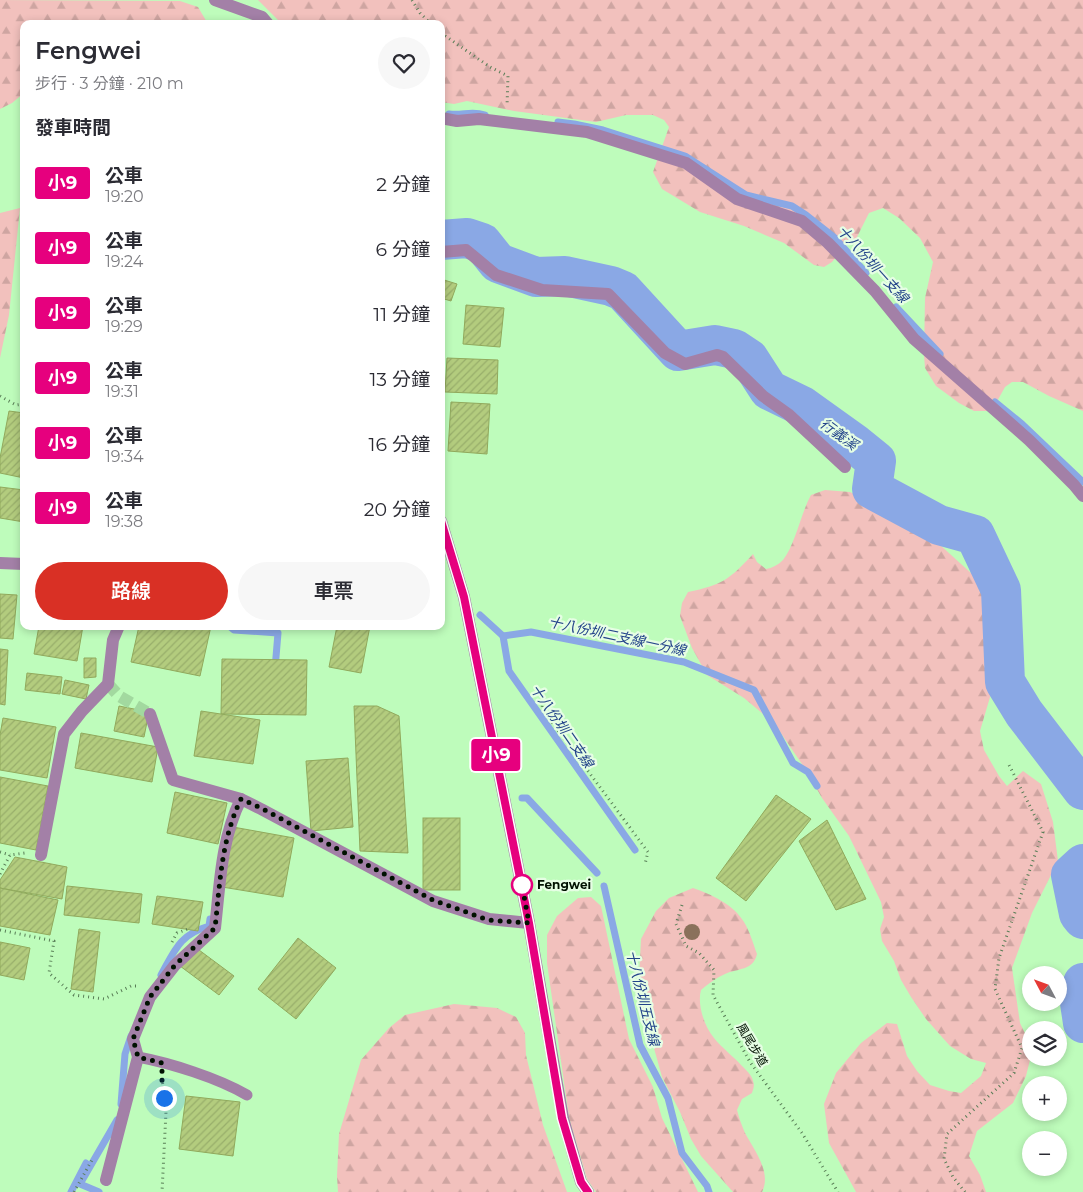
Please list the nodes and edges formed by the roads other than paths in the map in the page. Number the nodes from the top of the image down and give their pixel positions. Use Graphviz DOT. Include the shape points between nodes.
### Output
graph roads {
  1 [pos="214,0"];
  2 [pos="265,20"];
  3 [pos="445,119"];
  4 [pos="445,252"];
  5 [pos="845,466"];
  6 [pos="1083,496"];
  7 [pos="445,534"];
  8 [pos="0,563"];
  9 [pos="20,564"];
  10 [pos="117,630"];
  11 [pos="150,714"];
  12 [pos="241,799"];
  13 [pos="40,856"];
  14 [pos="529,923"];
  15 [pos="138,1057"];
  16 [pos="247,1095"];
  17 [pos="106,1180"];
  18 [pos="588,1192"];
  1 -- 2 [label="street" via="262,16"];
  3 -- 6 [label="street" via="478,119 587,132 686,163 737,199 802,221 875,291 914,339 1029,440"];
  4 -- 5 [label="street" via="466,250 496,275 542,290 608,294 665,353 685,364 717,355 723,357"];
  7 -- 14 [label="street" via="464,597"];
  8 -- 9 [label="street"];
  10 -- 13 [label="street" via="112,640 108,684 64,734"];
  11 -- 12 [label="street" via="173,780"];
  12 -- 14 [label="street" via="433,900 488,920"];
  12 -- 15 [label="street" via="231,819 224,848 215,928 175,965 150,997 133,1039"];
  14 -- 18 [label="street" via="562,1118 581,1182"];
  15 -- 16 [label="lane" via="230,1085"];
  15 -- 17 [label="street"];
}
